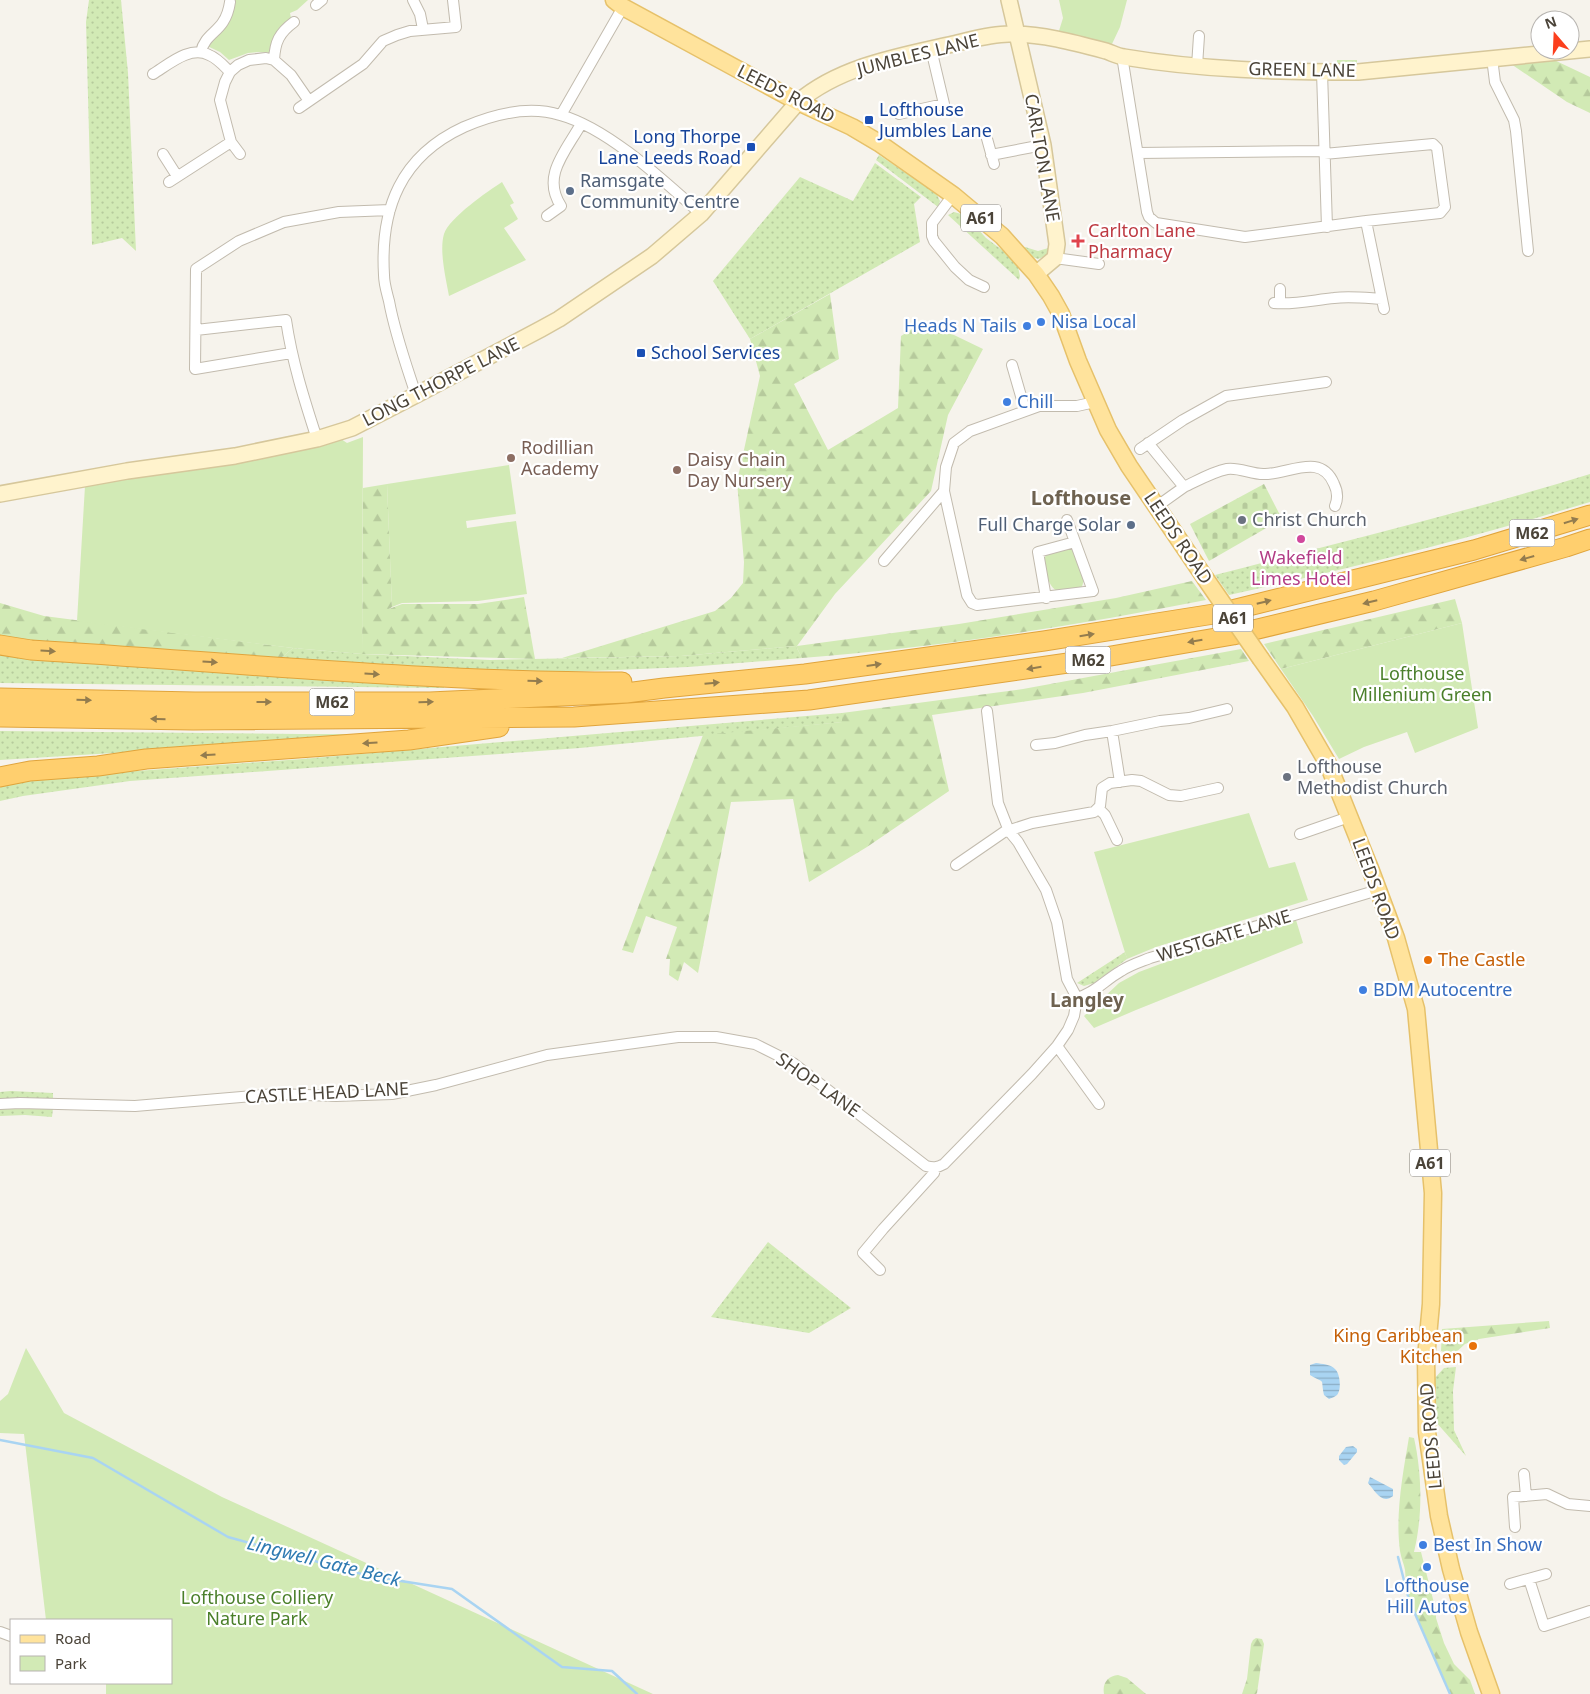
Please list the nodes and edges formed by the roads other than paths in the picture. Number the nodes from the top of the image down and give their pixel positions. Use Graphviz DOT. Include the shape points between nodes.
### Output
graph roads {
  1 [pos="412,0"];
  2 [pos="453,0"];
  3 [pos="1009,0"];
  4 [pos="230,2"];
  5 [pos="618,4"];
  6 [pos="294,22"];
  7 [pos="423,30"];
  8 [pos="1017,34"];
  9 [pos="1199,36"];
  10 [pos="931,49"];
  11 [pos="1590,49"];
  12 [pos="201,52"];
  13 [pos="1122,56"];
  14 [pos="1498,58"];
  15 [pos="274,60"];
  16 [pos="1197,66"];
  17 [pos="230,72"];
  18 [pos="1322,72"];
  19 [pos="152,74"];
  20 [pos="309,101"];
  21 [pos="798,102"];
  22 [pos="299,108"];
  23 [pos="900,114"];
  24 [pos="561,115"];
  25 [pos="581,124"];
  26 [pos="986,135"];
  27 [pos="230,142"];
  28 [pos="1043,144"];
  29 [pos="1324,152"];
  30 [pos="1138,153"];
  31 [pos="163,154"];
  32 [pos="240,154"];
  33 [pos="953,195"];
  34 [pos="390,210"];
  35 [pos="701,214"];
  36 [pos="547,216"];
  37 [pos="1366,221"];
  38 [pos="1327,226"];
  39 [pos="1528,251"];
  40 [pos="1055,258"];
  41 [pos="1099,264"];
  42 [pos="1036,274"];
  43 [pos="984,287"];
  44 [pos="1280,289"];
  45 [pos="196,330"];
  46 [pos="291,353"];
  47 [pos="1012,365"];
  48 [pos="1326,382"];
  49 [pos="416,395"];
  50 [pos="1095,402"];
  51 [pos="1025,410"];
  52 [pos="317,439"];
  53 [pos="1184,487"];
  54 [pos="944,491"];
  55 [pos="0,494"];
  56 [pos="1335,506"];
  57 [pos="1156,507"];
  58 [pos="1590,515"];
  59 [pos="1067,520"];
  60 [pos="1590,539"];
  61 [pos="1075,542"];
  62 [pos="884,561"];
  63 [pos="1046,598"];
  64 [pos="0,645"];
  65 [pos="664,688"];
  66 [pos="0,698"];
  67 [pos="1227,709"];
  68 [pos="987,711"];
  69 [pos="0,717"];
  70 [pos="574,717"];
  71 [pos="1112,731"];
  72 [pos="1036,745"];
  73 [pos="146,759"];
  74 [pos="0,767"];
  75 [pos="0,777"];
  76 [pos="1120,782"];
  77 [pos="1218,788"];
  78 [pos="1098,808"];
  79 [pos="1349,817"];
  80 [pos="1009,831"];
  81 [pos="1300,834"];
  82 [pos="1117,840"];
  83 [pos="956,865"];
  84 [pos="1378,890"];
  85 [pos="1077,998"];
  86 [pos="678,1037"];
  87 [pos="1057,1046"];
  88 [pos="0,1104"];
  89 [pos="1099,1104"];
  90 [pos="939,1166"];
  91 [pos="880,1270"];
  92 [pos="1524,1474"];
  93 [pos="1526,1496"];
  94 [pos="1590,1506"];
  95 [pos="1515,1527"];
  96 [pos="1546,1574"];
  97 [pos="1528,1579"];
  98 [pos="1510,1584"];
  99 [pos="1590,1611"];
  100 [pos="1491,1694"];
  1 -- 7 [label="street" via="420,14"];
  2 -- 7 [label="street" via="456,26"];
  3 -- 8 [label="main road, CARLTON LANE"];
  4 -- 12 [label="street" via="224,22 206,38"];
  5 -- 21 [label="main road, LEEDS ROAD / A61"];
  5 -- 24 [label="street"];
  6 -- 15 [label="street" via="284,29 275,45"];
  7 -- 20 [label="street" via="384,41 363,64"];
  8 -- 10 [label="main road, JUMBLES LANE" via="996,35"];
  8 -- 13 [label="main road, GREEN LANE" via="1056,39"];
  8 -- 28 [label="main road, CARLTON LANE"];
  9 -- 16 [label="street"];
  10 -- 21 [label="main road, JUMBLES LANE" via="878,62 843,75 818,87"];
  10 -- 23 [label="street" via="944,104"];
  11 -- 14 [label="main road, GREEN LANE"];
  12 -- 17 [label="street" via="211,55"];
  12 -- 19 [label="street" via="188,53"];
  13 -- 16 [label="main road, GREEN LANE"];
  13 -- 30 [label="street"];
  14 -- 18 [label="main road, GREEN LANE" via="1386,70"];
  14 -- 39 [label="street" via="1495,82 1514,120"];
  15 -- 17 [label="street" via="249,60"];
  15 -- 20 [label="street" via="291,75"];
  16 -- 18 [label="main road, GREEN LANE"];
  17 -- 27 [label="street" via="220,100"];
  18 -- 29 [label="street"];
  20 -- 22 [label="street"];
  21 -- 33 [label="main road, LEEDS ROAD / A61" via="879,143"];
  21 -- 35 [label="main road, LONG THORPE LANE"];
  24 -- 25 [label="street"];
  24 -- 34 [label="street" via="540,110 519,111 456,131 418,158 404,175"];
  25 -- 35 [label="street" via="619,146"];
  25 -- 36 [label="street" via="553,176 554,192 561,206"];
  26 -- 28 [label="street" via="992,159"];
  27 -- 31 [label="street" via="173,179"];
  27 -- 32 [label="street"];
  28 -- 40 [label="main road, CARLTON LANE" via="1057,244"];
  29 -- 30 [label="street"];
  29 -- 37 [label="street" via="1433,144 1438,148 1444,207 1440,213"];
  29 -- 38 [label="street"];
  30 -- 38 [label="street" via="1147,212 1156,223 1246,237"];
  33 -- 42 [label="main road, LEEDS ROAD / A61" via="1002,236"];
  33 -- 43 [label="street" via="932,223 932,236 962,274"];
  34 -- 45 [label="street" via="339,212 284,222 239,241 196,269"];
  34 -- 49 [label="street" via="384,276 394,330"];
  35 -- 49 [label="main road, LONG THORPE LANE" via="652,256 559,319"];
  37 -- 38 [label="street"];
  37 -- 44 [label="street" via="1383,304 1342,298 1277,303"];
  40 -- 41 [label="street"];
  40 -- 42 [label="main road"];
  42 -- 50 [label="main road, LEEDS ROAD / A61" via="1061,314"];
  45 -- 46 [label="street" via="286,320"];
  45 -- 46 [label="street" via="195,369"];
  46 -- 52 [label="street"];
  47 -- 51 [label="street"];
  48 -- 53 [label="street" via="1314,388 1226,396 1144,446"];
  49 -- 52 [label="main road, LONG THORPE LANE" via="352,428"];
  50 -- 51 [label="street"];
  50 -- 57 [label="main road, LEEDS ROAD / A61" via="1129,466"];
  51 -- 54 [label="street" via="970,431 954,443 946,468"];
  52 -- 55 [label="main road, LONG THORPE LANE" via="235,456 127,470"];
  53 -- 56 [label="street" via="1228,469 1264,474 1303,466 1314,467 1331,477 1338,500"];
  53 -- 57 [label="street"];
  54 -- 62 [label="street"];
  54 -- 63 [label="street" via="969,601 977,605"];
  57 -- 79 [label="main road, LEEDS ROAD / A61, bridge" via="1295,707 1328,764"];
  65 -- 58 [label="highway, M62, one-way" via="805,674 1220,613 1474,550"];
  59 -- 61 [label="street"];
  60 -- 70 [label="highway, M62, one-way" via="1374,601 1223,636 1082,661 809,700"];
  61 -- 63 [label="street" via="1038,552"];
  61 -- 63 [label="street" via="1093,592"];
  64 -- 65 [label="highway, one-way" via="31,650 358,673 542,682 633,682"];
  66 -- 65 [label="highway, M62, one-way" via="430,702 626,694"];
  67 -- 71 [label="street"];
  68 -- 80 [label="street" via="998,803"];
  70 -- 69 [label="highway, M62, one-way" via="193,720"];
  70 -- 73 [label="highway, M62, one-way" via="410,740"];
  71 -- 72 [label="street"];
  71 -- 76 [label="street"];
  73 -- 74 [label="highway" via="82,760"];
  73 -- 75 [label="highway"];
  76 -- 77 [label="street" via="1141,781 1168,795 1181,796"];
  76 -- 78 [label="street" via="1102,788"];
  78 -- 80 [label="street" via="1091,813 1032,823"];
  78 -- 82 [label="street"];
  79 -- 81 [label="street"];
  79 -- 84 [label="main road, LEEDS ROAD / A61"];
  80 -- 83 [label="street"];
  80 -- 85 [label="street" via="1046,890 1057,922 1067,979"];
  84 -- 85 [label="street, WESTGATE LANE" via="1150,958 1120,971 1087,996"];
  84 -- 100 [label="main road, LEEDS ROAD / A61" via="1396,938 1416,1009 1432,1193 1426,1395 1433,1478 1451,1569"];
  85 -- 87 [label="street" via="1074,1016"];
  86 -- 88 [label="street, CASTLE HEAD LANE" via="547,1055 392,1094 276,1094 135,1106"];
  86 -- 90 [label="street, SHOP LANE" via="716,1037 755,1044 793,1063 926,1166"];
  87 -- 89 [label="street"];
  87 -- 90 [label="street"];
  90 -- 91 [label="street" via="863,1253"];
  92 -- 93 [label="street"];
  93 -- 94 [label="street" via="1546,1494 1568,1504"];
  93 -- 95 [label="street" via="1513,1497"];
  96 -- 97 [label="street"];
  97 -- 98 [label="street"];
  97 -- 99 [label="street" via="1544,1626"];
}
